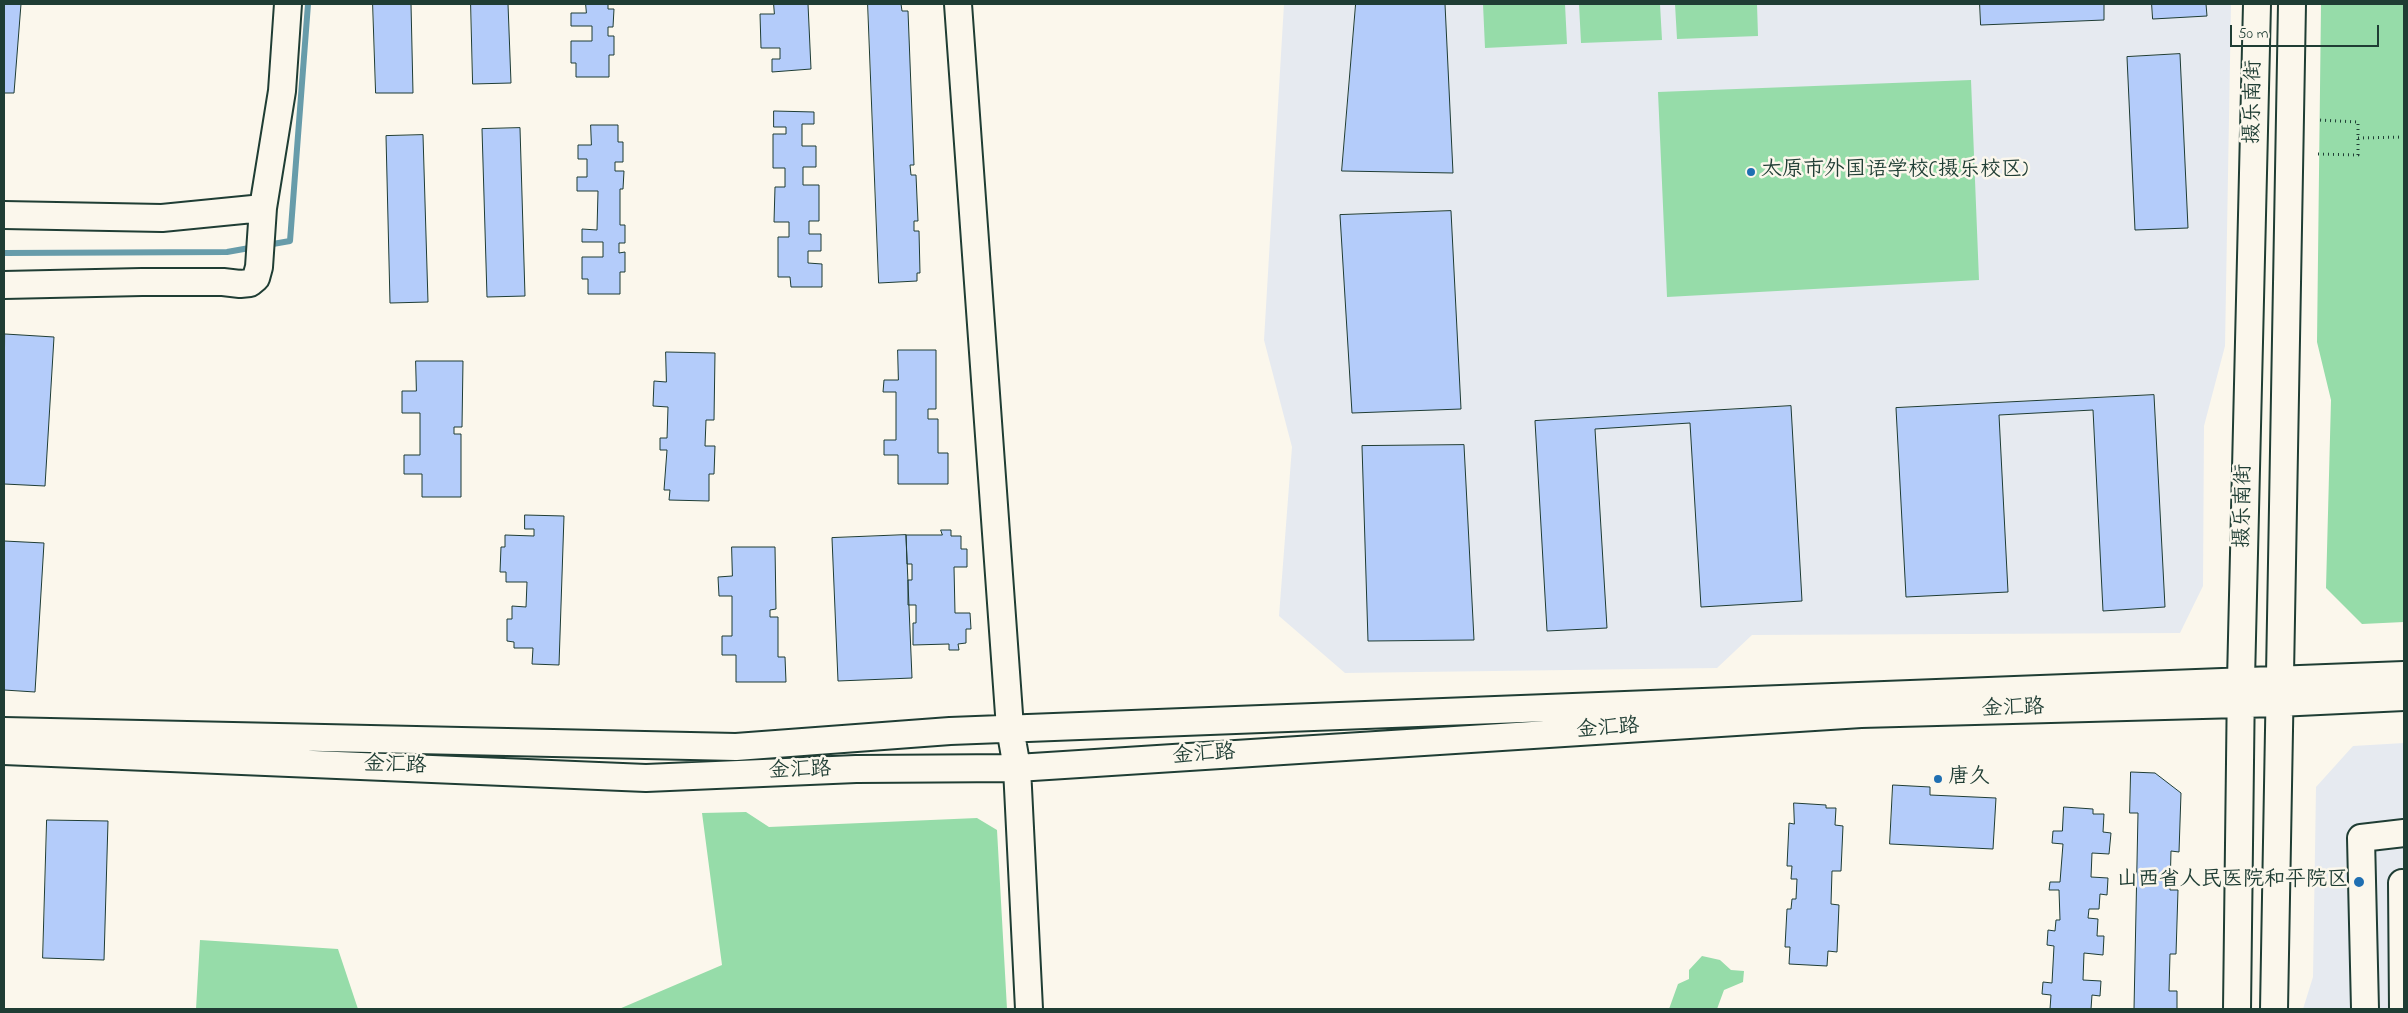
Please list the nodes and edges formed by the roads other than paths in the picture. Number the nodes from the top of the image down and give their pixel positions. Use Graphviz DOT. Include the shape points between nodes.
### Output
graph roads {
  1 [pos="288,4"];
  2 [pos="958,4"];
  3 [pos="2257,4"];
  4 [pos="2292,4"];
  5 [pos="263,208"];
  6 [pos="4,214"];
  7 [pos="4,285"];
  8 [pos="2404,674"];
  9 [pos="2241,692"];
  10 [pos="2278,692"];
  11 [pos="2404,697"];
  12 [pos="1012,728"];
  13 [pos="4,731"];
  14 [pos="4,751"];
  15 [pos="1018,768"];
  16 [pos="2404,833"];
  17 [pos="2403,883"];
  18 [pos="2362,884"];
  19 [pos="1029,1009"];
  20 [pos="2237,1009"];
  21 [pos="2274,1009"];
  22 [pos="2365,1009"];
  23 [pos="2403,1009"];
  1 -- 5 [label="street" via="282,91"];
  2 -- 12 [label="street"];
  3 -- 9 [label="street, 摄乐南街"];
  4 -- 10 [label="street, 摄乐南街"];
  5 -- 6 [label="street" via="162,218"];
  5 -- 7 [label="street" via="259,267 256,278 250,283"];
  8 -- 10 [label="street, 金汇路"];
  9 -- 10 [label="street, 金汇路"];
  9 -- 12 [label="street, 金汇路"];
  9 -- 15 [label="street, 金汇路"];
  9 -- 20 [label="street, 摄乐南街"];
  10 -- 11 [label="street, 金汇路"];
  10 -- 21 [label="street, 摄乐南街"];
  12 -- 13 [label="street, 金汇路" via="736,747"];
  12 -- 15 [label="street"];
  14 -- 15 [label="street, 金汇路" via="646,778 856,769"];
  15 -- 19 [label="street"];
  16 -- 18 [label="street" via="2361,838"];
  17 -- 18 [label="street"];
  17 -- 23 [label="street"];
  18 -- 22 [label="street"];
}
